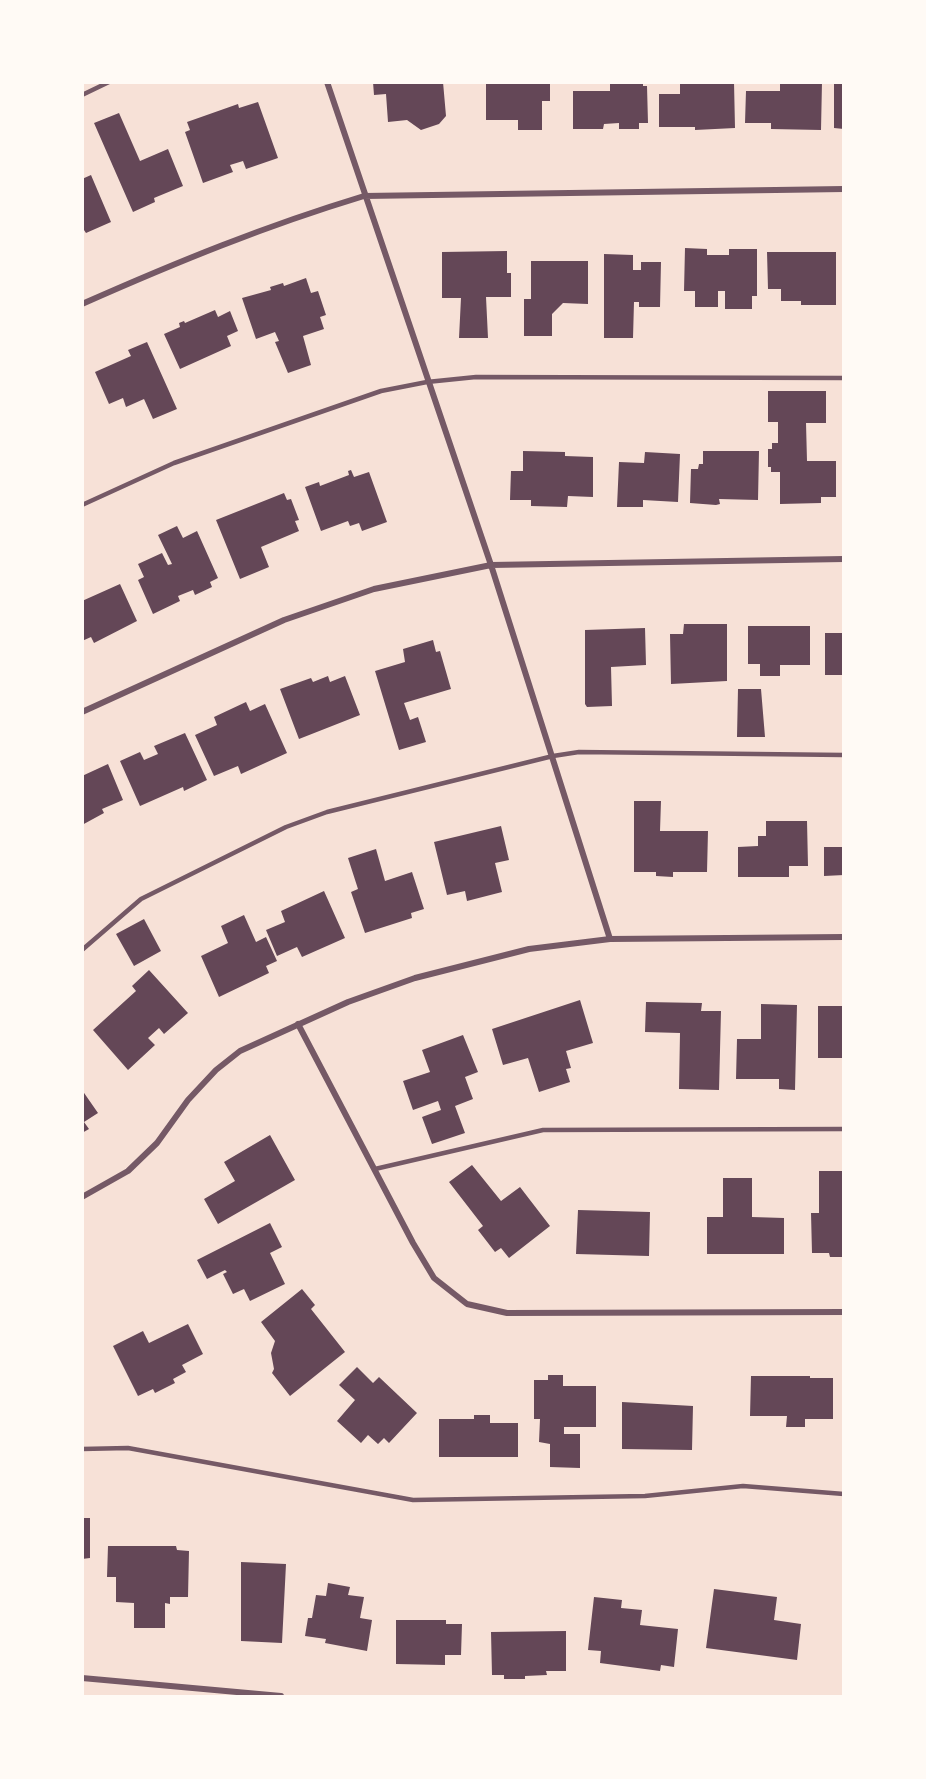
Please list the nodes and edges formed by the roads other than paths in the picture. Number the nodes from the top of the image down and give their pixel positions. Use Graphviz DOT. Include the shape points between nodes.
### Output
graph roads {
  1 [pos="109,82"];
  2 [pos="327,82"];
  3 [pos="82,94"];
  4 [pos="843,189"];
  5 [pos="364,196"];
  6 [pos="82,304"];
  7 [pos="843,378"];
  8 [pos="427,382"];
  9 [pos="82,505"];
  10 [pos="843,559"];
  11 [pos="490,566"];
  12 [pos="82,712"];
  13 [pos="843,755"];
  14 [pos="553,756"];
  15 [pos="843,937"];
  16 [pos="610,939"];
  17 [pos="82,950"];
  18 [pos="298,1024"];
  19 [pos="843,1129"];
  20 [pos="375,1169"];
  21 [pos="82,1197"];
  22 [pos="843,1312"];
  23 [pos="82,1449"];
  24 [pos="843,1494"];
  25 [pos="82,1678"];
  26 [pos="281,1696"];
  1 -- 3 [label="lane"];
  2 -- 5 [label="street"];
  4 -- 5 [label="street"];
  5 -- 6 [label="street" via="204,250"];
  5 -- 8 [label="street"];
  7 -- 8 [label="lane" via="476,377"];
  8 -- 9 [label="lane" via="381,391 174,463"];
  8 -- 11 [label="street"];
  10 -- 11 [label="street"];
  11 -- 12 [label="street" via="374,589 284,620"];
  11 -- 14 [label="street"];
  13 -- 14 [label="lane" via="579,752"];
  14 -- 16 [label="street"];
  14 -- 17 [label="lane" via="327,812 286,826 141,899"];
  15 -- 16 [label="street"];
  16 -- 18 [label="street" via="529,949 415,978"];
  18 -- 20 [label="street"];
  18 -- 21 [label="street" via="240,1051 216,1070 157,1143 128,1171"];
  19 -- 20 [label="lane" via="543,1130"];
  20 -- 22 [label="street" via="434,1278 467,1304 507,1313"];
  23 -- 24 [label="lane" via="128,1448 413,1500 645,1496 743,1486"];
  25 -- 26 [label="street"];
}
